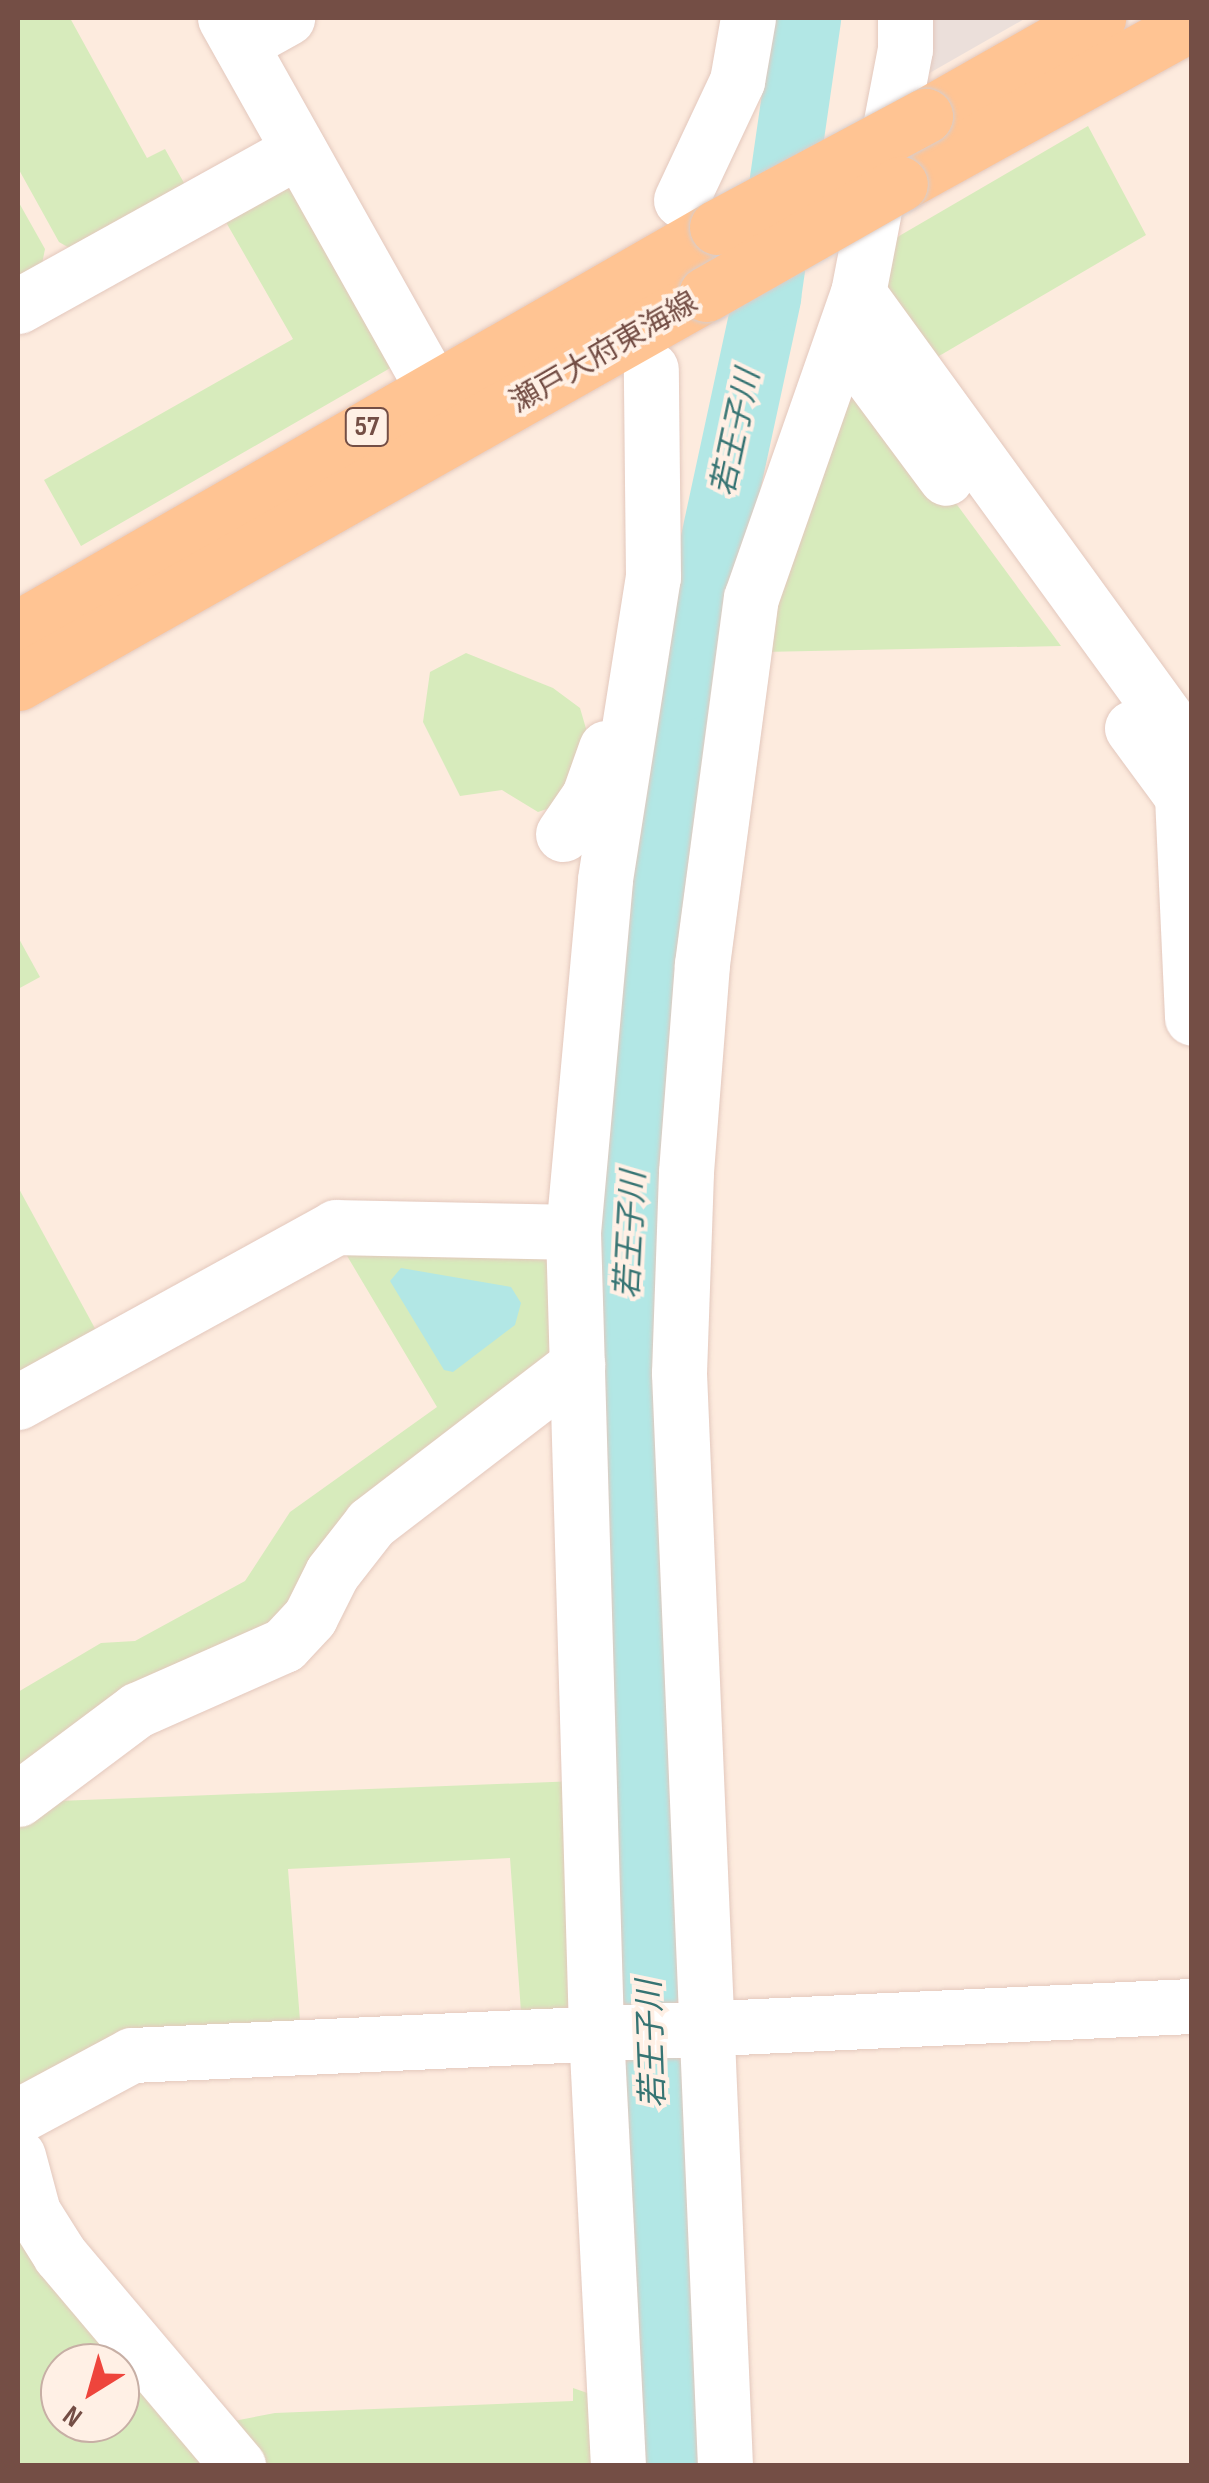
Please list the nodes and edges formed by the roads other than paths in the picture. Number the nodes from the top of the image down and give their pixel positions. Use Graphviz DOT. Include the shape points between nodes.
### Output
graph roads {
  1 [pos="287,18"];
  2 [pos="748,18"];
  3 [pos="904,18"];
  4 [pos="1098,18"];
  5 [pos="1192,23"];
  6 [pos="232,31"];
  7 [pos="299,150"];
  8 [pos="699,213"];
  9 [pos="18,306"];
  10 [pos="851,318"];
  11 [pos="651,370"];
  12 [pos="433,388"];
  13 [pos="18,628"];
  14 [pos="18,683"];
  15 [pos="633,716"];
  16 [pos="1192,753"];
  17 [pos="563,834"];
  18 [pos="1192,1018"];
  19 [pos="573,1232"];
  20 [pos="576,1364"];
  21 [pos="18,1402"];
  22 [pos="18,1799"];
  23 [pos="1192,2006"];
  24 [pos="705,2028"];
  25 [pos="596,2030"];
  26 [pos="18,2116"];
  27 [pos="18,2156"];
  28 [pos="238,2466"];
  29 [pos="618,2466"];
  30 [pos="725,2466"];
  1 -- 6 [label="street"];
  2 -- 8 [label="street"];
  3 -- 10 [label="street" via="906,49"];
  4 -- 8 [label="main road, 瀬戸大府東海線 / 57, bridge" via="925,116"];
  5 -- 14 [label="main road, 瀬戸大府東海線 / 57, bridge"];
  6 -- 7 [label="street"];
  7 -- 9 [label="street"];
  7 -- 12 [label="street"];
  8 -- 12 [label="main road, 瀬戸大府東海線 / 57"];
  10 -- 16 [label="street"];
  10 -- 18 [label="street" via="1182,796"];
  10 -- 24 [label="street" via="751,598 702,964 679,1373"];
  11 -- 15 [label="street" via="654,576"];
  12 -- 13 [label="main road, 瀬戸大府東海線 / 57"];
  15 -- 17 [label="street" via="609,740 589,796"];
  15 -- 19 [label="street" via="604,879"];
  19 -- 20 [label="street"];
  19 -- 21 [label="street" via="336,1227"];
  20 -- 22 [label="street" via="371,1523 332,1573 310,1618 284,1645 138,1710"];
  20 -- 25 [label="street"];
  23 -- 24 [label="street"];
  24 -- 25 [label="street"];
  24 -- 30 [label="street"];
  25 -- 26 [label="street" via="132,2055"];
  25 -- 29 [label="street"];
  27 -- 28 [label="street" via="33,2212 60,2254"];
}
